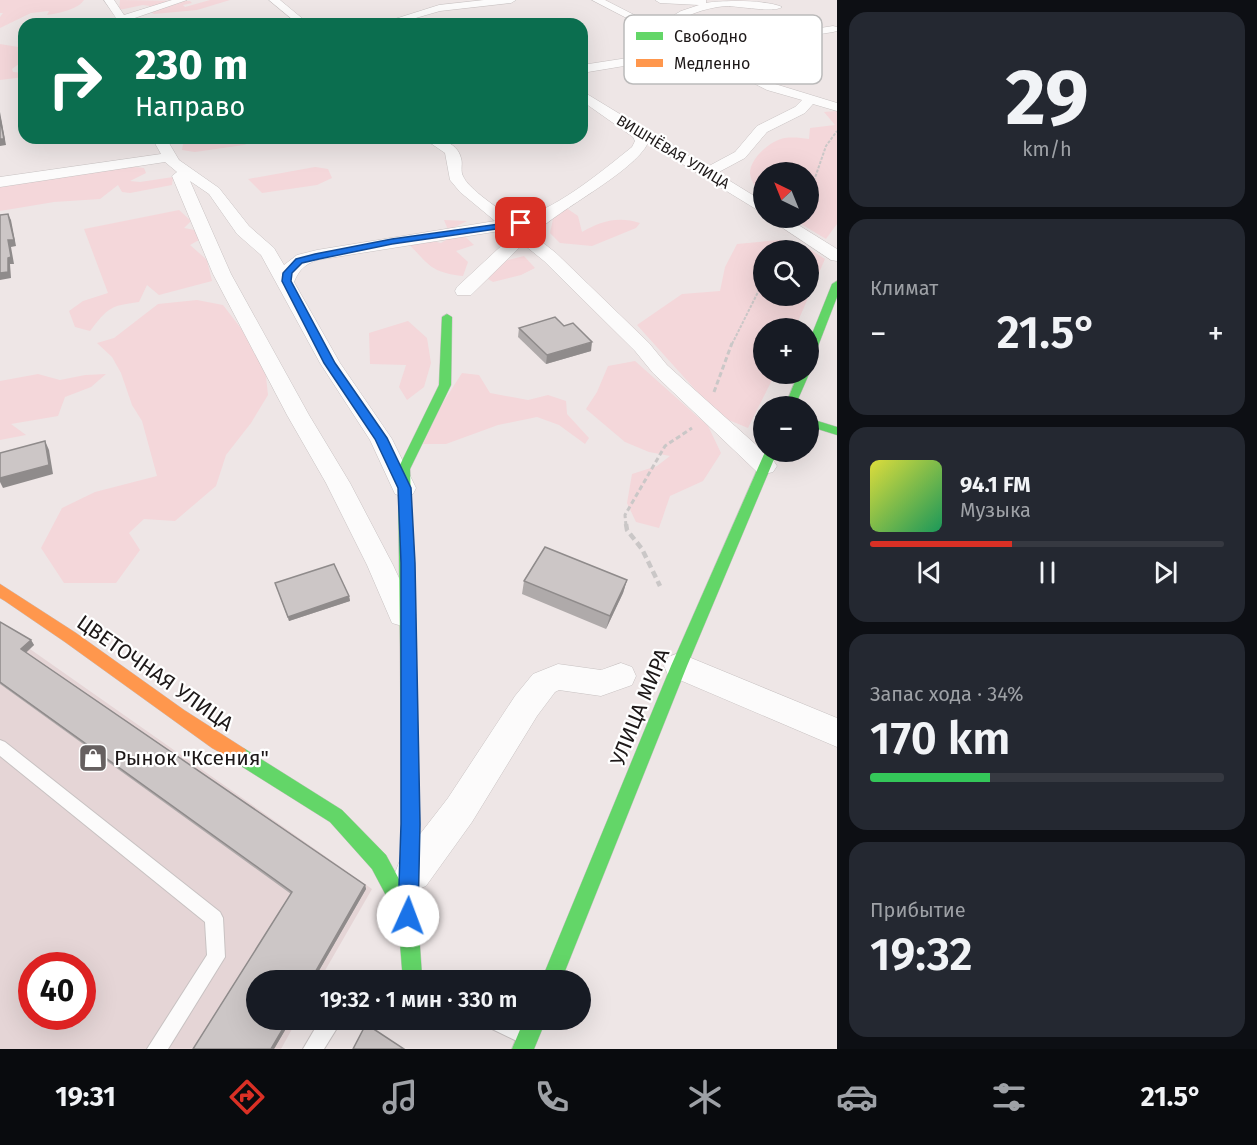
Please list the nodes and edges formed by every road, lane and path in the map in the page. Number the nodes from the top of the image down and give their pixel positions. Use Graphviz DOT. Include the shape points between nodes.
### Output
graph roads {
  1 [pos="110,0"];
  2 [pos="182,0"];
  3 [pos="274,0"];
  4 [pos="435,0"];
  5 [pos="511,0"];
  6 [pos="597,0"];
  7 [pos="648,0"];
  8 [pos="660,0"];
  9 [pos="759,0"];
  10 [pos="764,0"];
  11 [pos="723,2"];
  12 [pos="780,3"];
  13 [pos="699,5"];
  14 [pos="446,7"];
  15 [pos="790,12"];
  16 [pos="627,15"];
  17 [pos="679,15"];
  18 [pos="119,18"];
  19 [pos="132,18"];
  20 [pos="296,18"];
  21 [pos="406,18"];
  22 [pos="463,18"];
  23 [pos="624,62"];
  24 [pos="588,68"];
  25 [pos="765,84"];
  26 [pos="588,99"];
  27 [pos="810,99"];
  28 [pos="837,107"];
  29 [pos="627,127"];
  30 [pos="837,130"];
  31 [pos="162,144"];
  32 [pos="440,144"];
  33 [pos="167,157"];
  34 [pos="126,164"];
  35 [pos="819,166"];
  36 [pos="708,172"];
  37 [pos="187,178"];
  38 [pos="0,182"];
  39 [pos="753,202"];
  40 [pos="792,228"];
  41 [pos="517,230"];
  42 [pos="837,256"];
  43 [pos="286,281"];
  44 [pos="837,284"];
  45 [pos="464,291"];
  46 [pos="753,302"];
  47 [pos="447,317"];
  48 [pos="819,330"];
  49 [pos="707,413"];
  50 [pos="819,425"];
  51 [pos="837,431"];
  52 [pos="753,448"];
  53 [pos="767,462"];
  54 [pos="404,488"];
  55 [pos="660,586"];
  56 [pos="0,590"];
  57 [pos="409,632"];
  58 [pos="679,666"];
  59 [pos="621,676"];
  60 [pos="837,733"];
  61 [pos="0,747"];
  62 [pos="409,878"];
  63 [pos="408,916"];
  64 [pos="410,970"];
  65 [pos="555,970"];
  66 [pos="323,1030"];
  67 [pos="157,1049"];
  68 [pos="313,1049"];
  1 -- 18 [label="street"];
  2 -- 19 [label="street"];
  3 -- 20 [label="street"];
  4 -- 14 [label="street"];
  5 -- 14 [label="street"];
  6 -- 16 [label="street"];
  7 -- 13 [label="street"];
  8 -- 11 [label="street"];
  9 -- 12 [label="street"];
  10 -- 12 [label="street"];
  11 -- 12 [label="street"];
  11 -- 13 [label="street"];
  12 -- 15 [label="street"];
  13 -- 17 [label="street"];
  14 -- 21 [label="street"];
  14 -- 22 [label="street"];
  23 -- 24 [label="street"];
  25 -- 27 [label="street"];
  26 -- 29 [label="street, ВИШНЁВАЯ УЛИЦА"];
  27 -- 28 [label="street"];
  27 -- 36 [label="street" via="800,110 762,129 740,155"];
  29 -- 36 [label="street, ВИШНЁВАЯ УЛИЦА"];
  29 -- 41 [label="street" via="639,135 642,141 638,149 605,176"];
  30 -- 35 [label="path"];
  31 -- 33 [label="street"];
  32 -- 41 [label="street" via="454,156 455,177 465,189"];
  33 -- 34 [label="street"];
  33 -- 37 [label="street"];
  34 -- 37 [label="street"];
  34 -- 38 [label="street"];
  36 -- 39 [label="street, ВИШНЁВАЯ УЛИЦА"];
  37 -- 43 [label="street" via="222,199 243,230 268,252"];
  37 -- 57 [label="street" via="222,274 380,565"];
  40 -- 42 [label="street"];
  41 -- 43 [label="street" via="392,241 318,256 299,261"];
  41 -- 45 [label="street"];
  41 -- 49 [label="street" via="550,257"];
  43 -- 54 [label="street" via="330,363 381,438"];
  44 -- 48 [label="street"];
  46 -- 49 [label="path" via="732,343"];
  47 -- 54 [label="street" via="445,384 404,469"];
  49 -- 52 [label="street"];
  49 -- 55 [label="path" via="665,446 625,515 627,530 642,549"];
  50 -- 51 [label="street"];
  53 -- 58 [label="street, УЛИЦА МИРА"];
  54 -- 57 [label="street"];
  56 -- 63 [label="street, ЦВЕТОЧНАЯ УЛИЦА" via="188,724 336,816 379,862"];
  57 -- 62 [label="street"];
  58 -- 60 [label="street"];
  58 -- 65 [label="street, УЛИЦА МИРА"];
  59 -- 62 [label="street" via="601,683 558,676 544,682 460,810"];
  61 -- 67 [label="lane" via="214,918 216,957"];
  62 -- 63 [label="street"];
  63 -- 64 [label="street"];
  66 -- 68 [label="lane"];
}
